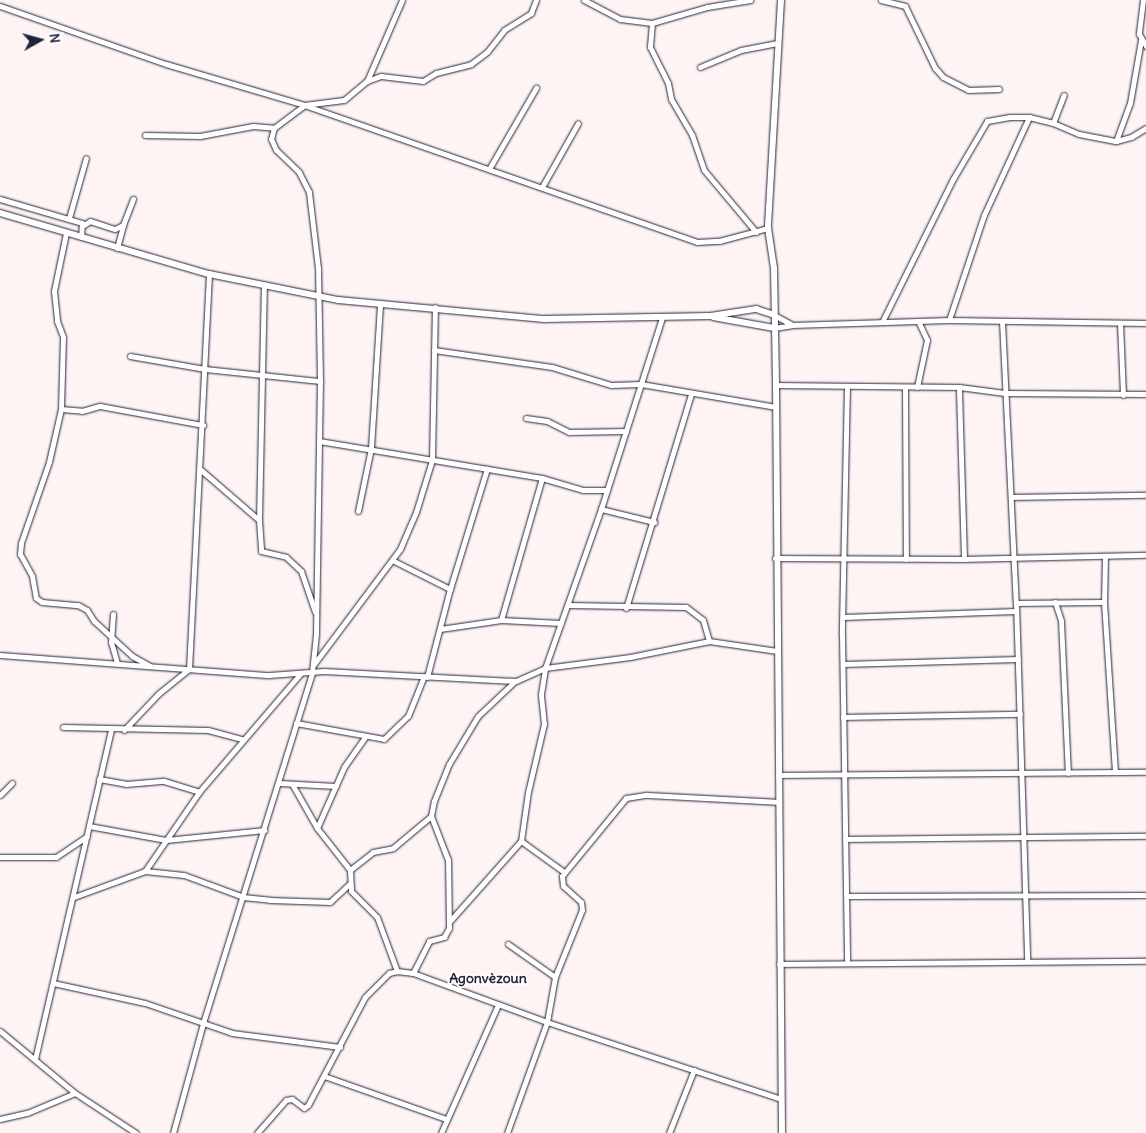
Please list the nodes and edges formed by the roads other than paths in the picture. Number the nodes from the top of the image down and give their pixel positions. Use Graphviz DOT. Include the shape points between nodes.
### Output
graph roads {
  1 [pos="402,0"];
  2 [pos="536,0"];
  3 [pos="584,0"];
  4 [pos="750,0"];
  5 [pos="781,0"];
  6 [pos="882,0"];
  7 [pos="1143,0"];
  8 [pos="902,2"];
  9 [pos="0,6"];
  10 [pos="652,23"];
  11 [pos="1141,40"];
  12 [pos="777,43"];
  13 [pos="1146,46"];
  14 [pos="700,67"];
  15 [pos="367,81"];
  16 [pos="536,88"];
  17 [pos="999,89"];
  18 [pos="1064,95"];
  19 [pos="304,105"];
  20 [pos="1029,117"];
  21 [pos="578,123"];
  22 [pos="1053,123"];
  23 [pos="274,128"];
  24 [pos="1146,128"];
  25 [pos="144,135"];
  26 [pos="1116,141"];
  27 [pos="86,158"];
  28 [pos="489,169"];
  29 [pos="542,187"];
  30 [pos="0,198"];
  31 [pos="133,199"];
  32 [pos="0,215"];
  33 [pos="69,218"];
  34 [pos="84,225"];
  35 [pos="123,225"];
  36 [pos="768,228"];
  37 [pos="756,232"];
  38 [pos="66,233"];
  39 [pos="81,237"];
  40 [pos="117,248"];
  41 [pos="209,274"];
  42 [pos="264,287"];
  43 [pos="320,298"];
  44 [pos="380,303"];
  45 [pos="435,307"];
  46 [pos="774,314"];
  47 [pos="710,316"];
  48 [pos="662,318"];
  49 [pos="949,320"];
  50 [pos="1002,321"];
  51 [pos="882,322"];
  52 [pos="918,322"];
  53 [pos="1146,322"];
  54 [pos="792,324"];
  55 [pos="1120,324"];
  56 [pos="774,328"];
  57 [pos="434,350"];
  58 [pos="130,356"];
  59 [pos="205,370"];
  60 [pos="261,376"];
  61 [pos="320,381"];
  62 [pos="641,384"];
  63 [pos="776,385"];
  64 [pos="847,386"];
  65 [pos="905,387"];
  66 [pos="917,387"];
  67 [pos="959,387"];
  68 [pos="1005,393"];
  69 [pos="691,394"];
  70 [pos="1123,394"];
  71 [pos="1146,394"];
  72 [pos="776,407"];
  73 [pos="61,409"];
  74 [pos="526,418"];
  75 [pos="203,425"];
  76 [pos="626,431"];
  77 [pos="319,441"];
  78 [pos="371,448"];
  79 [pos="432,460"];
  80 [pos="487,469"];
  81 [pos="201,470"];
  82 [pos="542,478"];
  83 [pos="606,490"];
  84 [pos="1146,495"];
  85 [pos="1012,497"];
  86 [pos="601,509"];
  87 [pos="358,511"];
  88 [pos="259,520"];
  89 [pos="654,522"];
  90 [pos="1105,556"];
  91 [pos="1146,556"];
  92 [pos="775,558"];
  93 [pos="843,558"];
  94 [pos="906,559"];
  95 [pos="964,559"];
  96 [pos="1014,559"];
  97 [pos="392,560"];
  98 [pos="450,589"];
  99 [pos="1055,602"];
  100 [pos="1104,602"];
  101 [pos="1016,603"];
  102 [pos="568,605"];
  103 [pos="626,608"];
  104 [pos="1016,611"];
  105 [pos="113,614"];
  106 [pos="316,614"];
  107 [pos="843,617"];
  108 [pos="501,620"];
  109 [pos="561,623"];
  110 [pos="440,629"];
  111 [pos="111,636"];
  112 [pos="709,641"];
  113 [pos="777,651"];
  114 [pos="0,655"];
  115 [pos="1018,659"];
  116 [pos="117,663"];
  117 [pos="843,664"];
  118 [pos="313,665"];
  119 [pos="152,667"];
  120 [pos="545,668"];
  121 [pos="189,669"];
  122 [pos="312,672"];
  123 [pos="300,674"];
  124 [pos="425,677"];
  125 [pos="516,681"];
  126 [pos="1020,714"];
  127 [pos="843,717"];
  128 [pos="296,723"];
  129 [pos="63,727"];
  130 [pos="112,729"];
  131 [pos="124,730"];
  132 [pos="365,737"];
  133 [pos="242,739"];
  134 [pos="1115,772"];
  135 [pos="1146,772"];
  136 [pos="1023,773"];
  137 [pos="1068,773"];
  138 [pos="778,775"];
  139 [pos="843,775"];
  140 [pos="99,780"];
  141 [pos="12,783"];
  142 [pos="279,783"];
  143 [pos="292,784"];
  144 [pos="336,786"];
  145 [pos="199,792"];
  146 [pos="0,794"];
  147 [pos="778,802"];
  148 [pos="431,816"];
  149 [pos="90,826"];
  150 [pos="317,828"];
  151 [pos="264,830"];
  152 [pos="87,836"];
  153 [pos="1146,836"];
  154 [pos="1025,838"];
  155 [pos="845,839"];
  156 [pos="166,840"];
  157 [pos="521,841"];
  158 [pos="0,857"];
  159 [pos="350,870"];
  160 [pos="145,871"];
  161 [pos="564,872"];
  162 [pos="349,884"];
  163 [pos="1146,895"];
  164 [pos="847,896"];
  165 [pos="1024,896"];
  166 [pos="74,897"];
  167 [pos="243,898"];
  168 [pos="449,922"];
  169 [pos="508,944"];
  170 [pos="1027,960"];
  171 [pos="1146,961"];
  172 [pos="847,962"];
  173 [pos="779,964"];
  174 [pos="397,970"];
  175 [pos="413,974"];
  176 [pos="554,977"];
  177 [pos="53,983"];
  178 [pos="498,1005"];
  179 [pos="547,1022"];
  180 [pos="203,1023"];
  181 [pos="0,1031"];
  182 [pos="340,1047"];
  183 [pos="35,1059"];
  184 [pos="694,1070"];
  185 [pos="324,1076"];
  186 [pos="75,1093"];
  187 [pos="781,1099"];
  188 [pos="0,1119"];
  189 [pos="446,1119"];
  190 [pos="136,1133"];
  191 [pos="173,1133"];
  192 [pos="257,1133"];
  193 [pos="441,1133"];
  194 [pos="507,1133"];
  195 [pos="669,1133"];
  196 [pos="782,1133"];
  1 -- 15 [label="street"];
  2 -- 15 [label="street" via="530,13 504,30 487,52 471,64 436,73 423,81 381,76"];
  3 -- 10 [label="street" via="620,19"];
  4 -- 10 [label="street" via="708,7"];
  5 -- 12 [label="street"];
  6 -- 8 [label="street"];
  7 -- 11 [label="street"];
  8 -- 17 [label="street" via="935,68 943,77 968,90"];
  9 -- 19 [label="street" via="166,64"];
  10 -- 37 [label="street" via="650,47 668,83 671,100 692,135 704,170"];
  11 -- 13 [label="street"];
  11 -- 26 [label="street" via="1130,103"];
  12 -- 14 [label="street" via="741,50"];
  12 -- 36 [label="street"];
  15 -- 19 [label="street" via="344,100"];
  16 -- 28 [label="street"];
  18 -- 22 [label="street"];
  19 -- 23 [label="street"];
  19 -- 28 [label="street"];
  20 -- 22 [label="street"];
  20 -- 49 [label="street" via="984,215"];
  20 -- 51 [label="street" via="987,122 944,195"];
  21 -- 29 [label="street"];
  22 -- 26 [label="street" via="1079,134"];
  23 -- 25 [label="street" via="253,126 200,136"];
  23 -- 43 [label="street" via="271,139 276,150 299,172 309,192"];
  24 -- 26 [label="street" via="1132,137"];
  27 -- 33 [label="street"];
  28 -- 29 [label="street"];
  29 -- 37 [label="street" via="697,242 719,241"];
  30 -- 33 [label="street"];
  31 -- 35 [label="street"];
  32 -- 38 [label="street"];
  33 -- 34 [label="street"];
  34 -- 35 [label="street" via="90,222 115,229"];
  34 -- 39 [label="street"];
  35 -- 40 [label="street"];
  36 -- 37 [label="street"];
  36 -- 46 [label="street" via="774,268"];
  38 -- 39 [label="street"];
  38 -- 73 [label="street" via="54,291 57,321 63,337"];
  39 -- 40 [label="street"];
  40 -- 41 [label="street"];
  41 -- 42 [label="street"];
  41 -- 59 [label="street"];
  42 -- 43 [label="street"];
  42 -- 60 [label="street"];
  43 -- 44 [label="street"];
  43 -- 61 [label="street"];
  44 -- 45 [label="street"];
  44 -- 78 [label="street"];
  45 -- 48 [label="street" via="544,319"];
  45 -- 57 [label="street"];
  46 -- 47 [label="street" via="750,309"];
  46 -- 54 [label="street"];
  46 -- 56 [label="street"];
  47 -- 48 [label="street"];
  47 -- 56 [label="street"];
  48 -- 62 [label="street"];
  49 -- 50 [label="street"];
  49 -- 52 [label="street"];
  50 -- 55 [label="street"];
  50 -- 68 [label="street"];
  51 -- 52 [label="street"];
  51 -- 54 [label="street"];
  52 -- 66 [label="street" via="927,340"];
  53 -- 55 [label="street"];
  54 -- 56 [label="street"];
  55 -- 70 [label="street"];
  56 -- 63 [label="street"];
  57 -- 62 [label="street" via="552,367 611,385"];
  57 -- 79 [label="street"];
  58 -- 59 [label="street"];
  59 -- 60 [label="street"];
  59 -- 75 [label="street"];
  60 -- 61 [label="street"];
  60 -- 88 [label="street"];
  61 -- 77 [label="street"];
  62 -- 69 [label="street"];
  62 -- 76 [label="street"];
  63 -- 64 [label="street"];
  63 -- 72 [label="street"];
  64 -- 65 [label="street"];
  64 -- 93 [label="street"];
  65 -- 66 [label="street"];
  65 -- 94 [label="street"];
  66 -- 67 [label="street"];
  67 -- 68 [label="street"];
  67 -- 95 [label="street"];
  68 -- 70 [label="street"];
  68 -- 85 [label="street"];
  69 -- 72 [label="street"];
  69 -- 89 [label="street"];
  70 -- 71 [label="street"];
  72 -- 92 [label="street"];
  73 -- 75 [label="street" via="82,411 100,406"];
  73 -- 111 [label="street" via="49,462 20,554 32,576 36,598 42,602 78,605 87,610"];
  74 -- 76 [label="street" via="547,421 569,432"];
  75 -- 81 [label="street"];
  76 -- 83 [label="street"];
  77 -- 78 [label="street"];
  77 -- 106 [label="street"];
  78 -- 79 [label="street"];
  78 -- 87 [label="street"];
  79 -- 80 [label="street"];
  79 -- 97 [label="street" via="409,533"];
  80 -- 82 [label="street"];
  80 -- 98 [label="street"];
  81 -- 88 [label="street"];
  81 -- 121 [label="street"];
  82 -- 83 [label="street" via="583,490"];
  82 -- 108 [label="street"];
  83 -- 86 [label="street"];
  84 -- 85 [label="street"];
  85 -- 96 [label="street"];
  86 -- 89 [label="street"];
  86 -- 102 [label="street"];
  88 -- 106 [label="street" via="262,551 286,557 301,571"];
  89 -- 103 [label="street"];
  90 -- 91 [label="street"];
  90 -- 96 [label="street"];
  90 -- 100 [label="street"];
  92 -- 93 [label="street"];
  92 -- 113 [label="street"];
  93 -- 94 [label="street"];
  93 -- 107 [label="street"];
  94 -- 95 [label="street"];
  95 -- 96 [label="street"];
  96 -- 101 [label="street"];
  97 -- 98 [label="street"];
  97 -- 118 [label="street"];
  98 -- 110 [label="street"];
  99 -- 100 [label="street"];
  99 -- 101 [label="street"];
  99 -- 137 [label="street" via="1061,621"];
  100 -- 134 [label="street"];
  101 -- 104 [label="street"];
  102 -- 103 [label="street"];
  102 -- 109 [label="street"];
  103 -- 112 [label="street" via="692,609 703,620"];
  104 -- 107 [label="street"];
  104 -- 115 [label="street"];
  105 -- 111 [label="street"];
  106 -- 118 [label="street"];
  107 -- 117 [label="street"];
  108 -- 109 [label="street"];
  108 -- 110 [label="street"];
  109 -- 120 [label="street"];
  110 -- 124 [label="street"];
  111 -- 116 [label="street"];
  111 -- 119 [label="street" via="132,656"];
  112 -- 113 [label="street"];
  112 -- 120 [label="street" via="630,657"];
  113 -- 138 [label="street"];
  114 -- 116 [label="street"];
  115 -- 117 [label="street"];
  115 -- 126 [label="street"];
  116 -- 119 [label="street"];
  117 -- 127 [label="street"];
  118 -- 122 [label="street"];
  119 -- 121 [label="street"];
  120 -- 125 [label="street"];
  120 -- 157 [label="street" via="541,694 543,733 528,792"];
  121 -- 123 [label="street"];
  121 -- 131 [label="street" via="158,694"];
  122 -- 123 [label="street"];
  122 -- 124 [label="street"];
  122 -- 128 [label="street"];
  123 -- 133 [label="street"];
  124 -- 125 [label="street"];
  124 -- 132 [label="street" via="411,712 394,732 384,739"];
  125 -- 148 [label="street" via="478,716 462,740 449,764"];
  126 -- 127 [label="street"];
  126 -- 136 [label="street"];
  127 -- 139 [label="street"];
  128 -- 132 [label="street"];
  128 -- 142 [label="street"];
  129 -- 130 [label="street"];
  130 -- 131 [label="street"];
  130 -- 140 [label="street"];
  131 -- 133 [label="street" via="208,730"];
  132 -- 144 [label="street"];
  133 -- 145 [label="street"];
  134 -- 135 [label="street"];
  134 -- 137 [label="street"];
  136 -- 137 [label="street"];
  136 -- 139 [label="street"];
  136 -- 154 [label="street"];
  138 -- 139 [label="street"];
  138 -- 147 [label="street"];
  139 -- 155 [label="street"];
  140 -- 145 [label="street" via="126,784 164,781"];
  140 -- 149 [label="street"];
  141 -- 146 [label="street"];
  142 -- 143 [label="street"];
  142 -- 151 [label="street"];
  143 -- 144 [label="street"];
  143 -- 150 [label="street"];
  144 -- 150 [label="street"];
  145 -- 156 [label="street"];
  147 -- 161 [label="street" via="635,795 621,803 591,844"];
  147 -- 173 [label="street"];
  148 -- 159 [label="street" via="397,846 368,854"];
  148 -- 168 [label="street" via="448,860"];
  149 -- 152 [label="street"];
  149 -- 156 [label="street"];
  150 -- 159 [label="street"];
  151 -- 156 [label="street"];
  151 -- 167 [label="street"];
  152 -- 158 [label="street" via="56,857"];
  152 -- 166 [label="street"];
  153 -- 154 [label="street"];
  154 -- 155 [label="street"];
  154 -- 165 [label="street"];
  155 -- 164 [label="street"];
  156 -- 160 [label="street"];
  157 -- 161 [label="street"];
  157 -- 168 [label="street"];
  159 -- 162 [label="street"];
  160 -- 166 [label="street"];
  160 -- 167 [label="street" via="184,875"];
  161 -- 176 [label="street" via="564,886 582,906"];
  162 -- 167 [label="street" via="330,902"];
  162 -- 174 [label="street" via="353,895 377,917"];
  163 -- 165 [label="street"];
  164 -- 165 [label="street"];
  164 -- 172 [label="street"];
  165 -- 170 [label="street"];
  166 -- 177 [label="street"];
  167 -- 180 [label="street"];
  168 -- 175 [label="street" via="447,935 429,941"];
  169 -- 176 [label="street"];
  170 -- 171 [label="street"];
  170 -- 172 [label="street"];
  172 -- 173 [label="street"];
  173 -- 187 [label="street"];
  174 -- 175 [label="street"];
  174 -- 182 [label="street" via="383,978 365,997"];
  175 -- 178 [label="street"];
  176 -- 179 [label="street"];
  177 -- 180 [label="street" via="145,1003"];
  177 -- 183 [label="street"];
  178 -- 179 [label="street"];
  178 -- 189 [label="street"];
  179 -- 184 [label="street"];
  179 -- 194 [label="street"];
  180 -- 182 [label="street" via="247,1036"];
  180 -- 191 [label="street"];
  181 -- 183 [label="street"];
  182 -- 185 [label="street"];
  183 -- 186 [label="street"];
  184 -- 187 [label="street"];
  184 -- 195 [label="street"];
  185 -- 189 [label="street"];
  185 -- 192 [label="street" via="306,1107 292,1099 286,1100"];
  186 -- 188 [label="street" via="27,1113"];
  186 -- 190 [label="street"];
  187 -- 196 [label="street"];
  189 -- 193 [label="street"];
}
